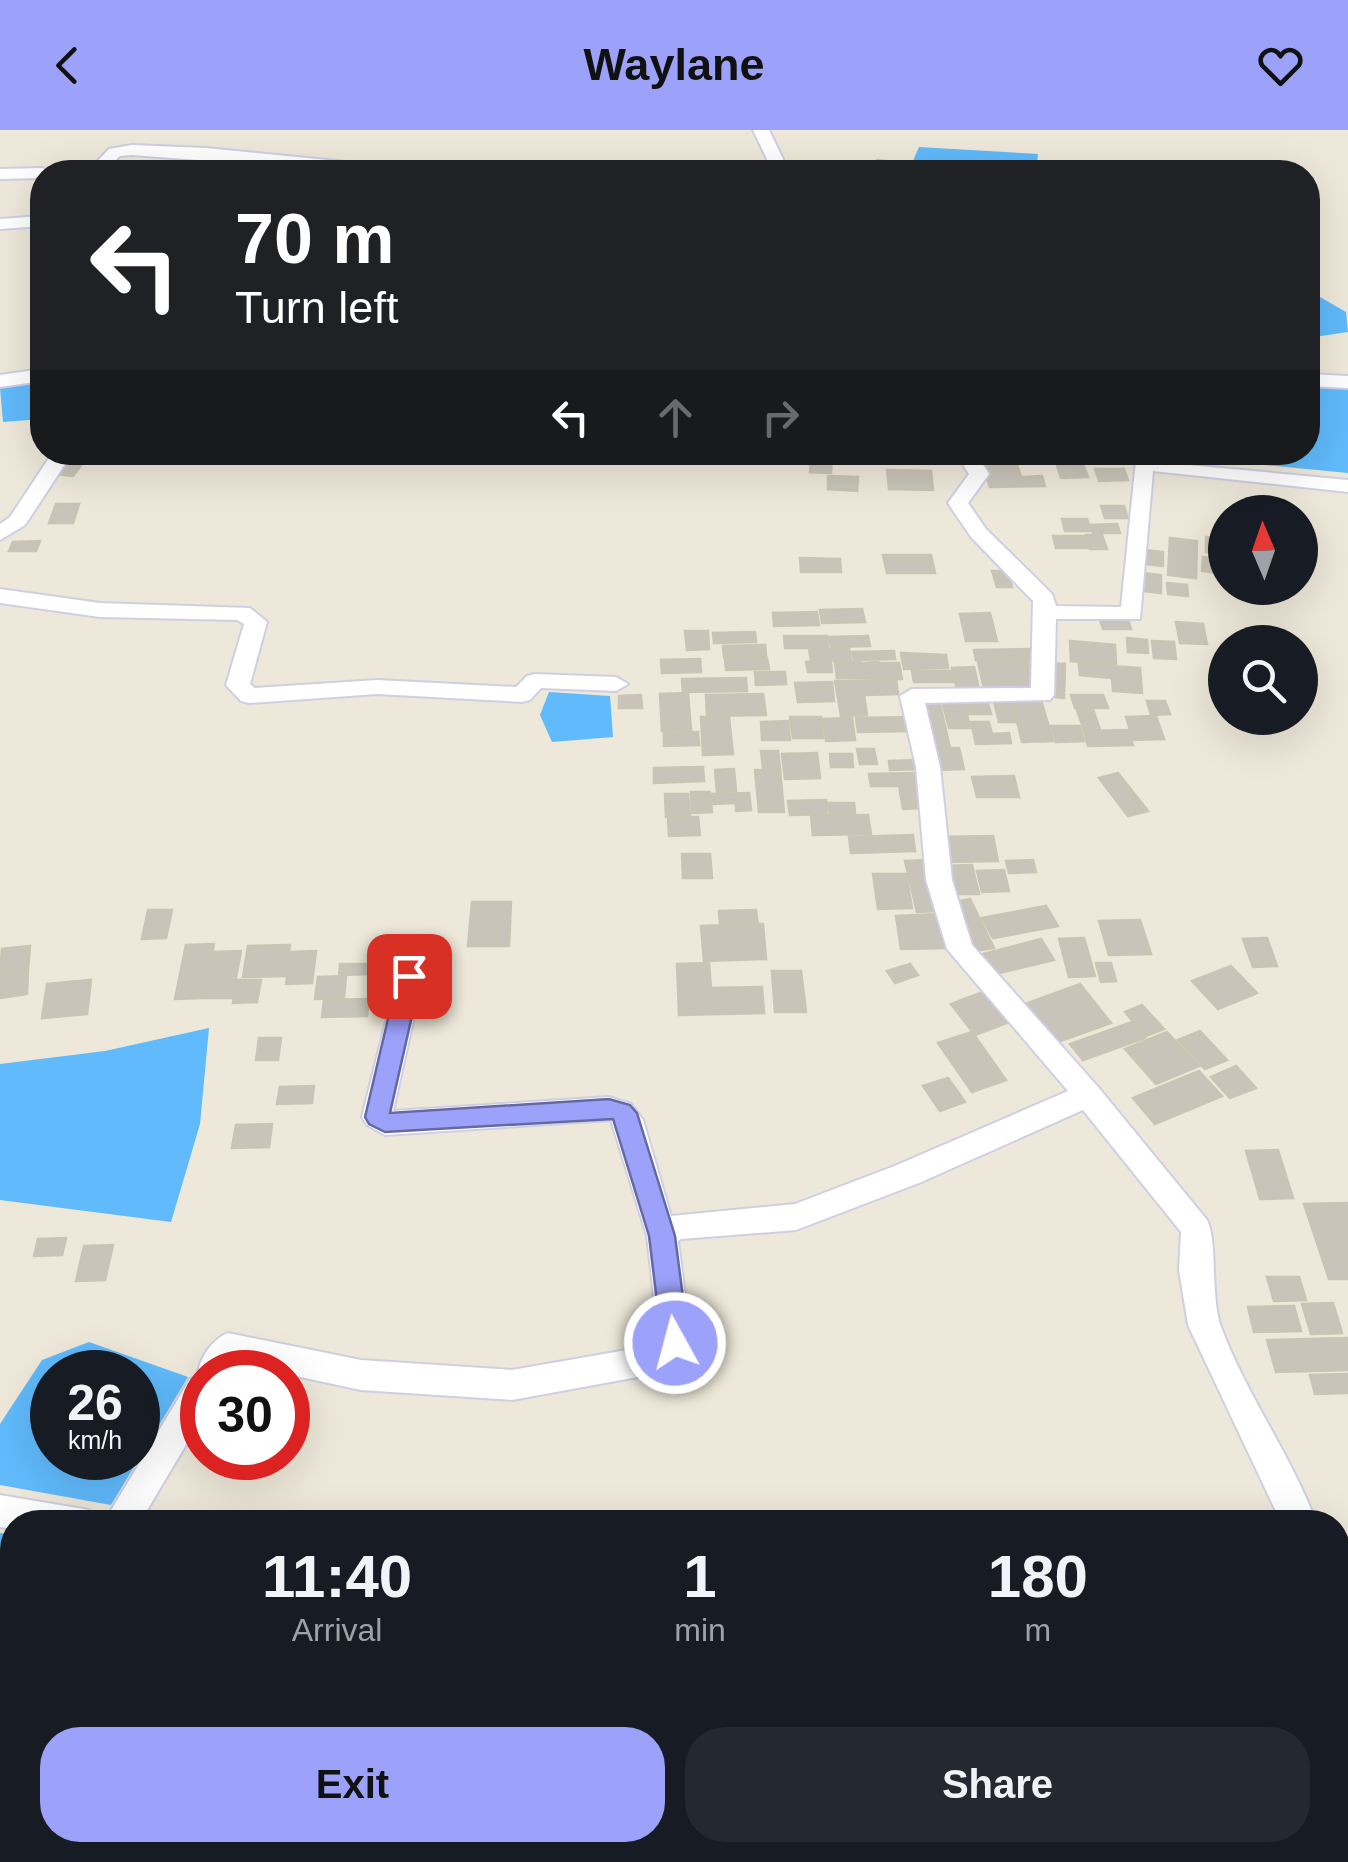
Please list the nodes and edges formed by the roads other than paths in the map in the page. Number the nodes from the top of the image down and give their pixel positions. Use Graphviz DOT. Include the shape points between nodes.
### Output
graph roads {
  1 [pos="761,130"];
  2 [pos="107,160"];
  3 [pos="283,160"];
  4 [pos="775,160"];
  5 [pos="30,173"];
  6 [pos="0,174"];
  7 [pos="30,222"];
  8 [pos="0,224"];
  9 [pos="30,377"];
  10 [pos="0,381"];
  11 [pos="1320,381"];
  12 [pos="1348,382"];
  13 [pos="55,465"];
  14 [pos="974,465"];
  15 [pos="1142,465"];
  16 [pos="1151,465"];
  17 [pos="1348,486"];
  18 [pos="0,534"];
  19 [pos="0,596"];
  20 [pos="1044,612"];
  21 [pos="616,684"];
  22 [pos="409,976"];
  23 [pos="1088,1095"];
  24 [pos="662,1236"];
  25 [pos="310,1364"];
  26 [pos="180,1425"];
  27 [pos="128,1510"];
  28 [pos="1293,1510"];
  1 -- 4 [label="street"];
  2 -- 3 [label="street" via="132,150"];
  5 -- 6 [label="street"];
  7 -- 8 [label="street"];
  9 -- 10 [label="street"];
  11 -- 12 [label="street"];
  13 -- 18 [label="street" via="18,522"];
  14 -- 20 [label="street" via="979,474 958,503 1044,600"];
  15 -- 20 [label="street" via="1132,614"];
  16 -- 17 [label="street"];
  19 -- 21 [label="street" via="100,610 242,613 256,622 238,685 250,696 378,687 522,695 535,681"];
  20 -- 23 [label="street" via="1042,695 912,696 928,767 940,880 960,949"];
  22 -- 24 [label="street" via="378,1117 385,1123 622,1112"];
  23 -- 24 [label="street" via="796,1218 675,1227"];
  23 -- 28 [label="street" via="1196,1229 1204,1325"];
  24 -- 25 [label="street" via="675,1343 665,1358 512,1385 361,1375"];
  26 -- 27 [label="street"];
}
